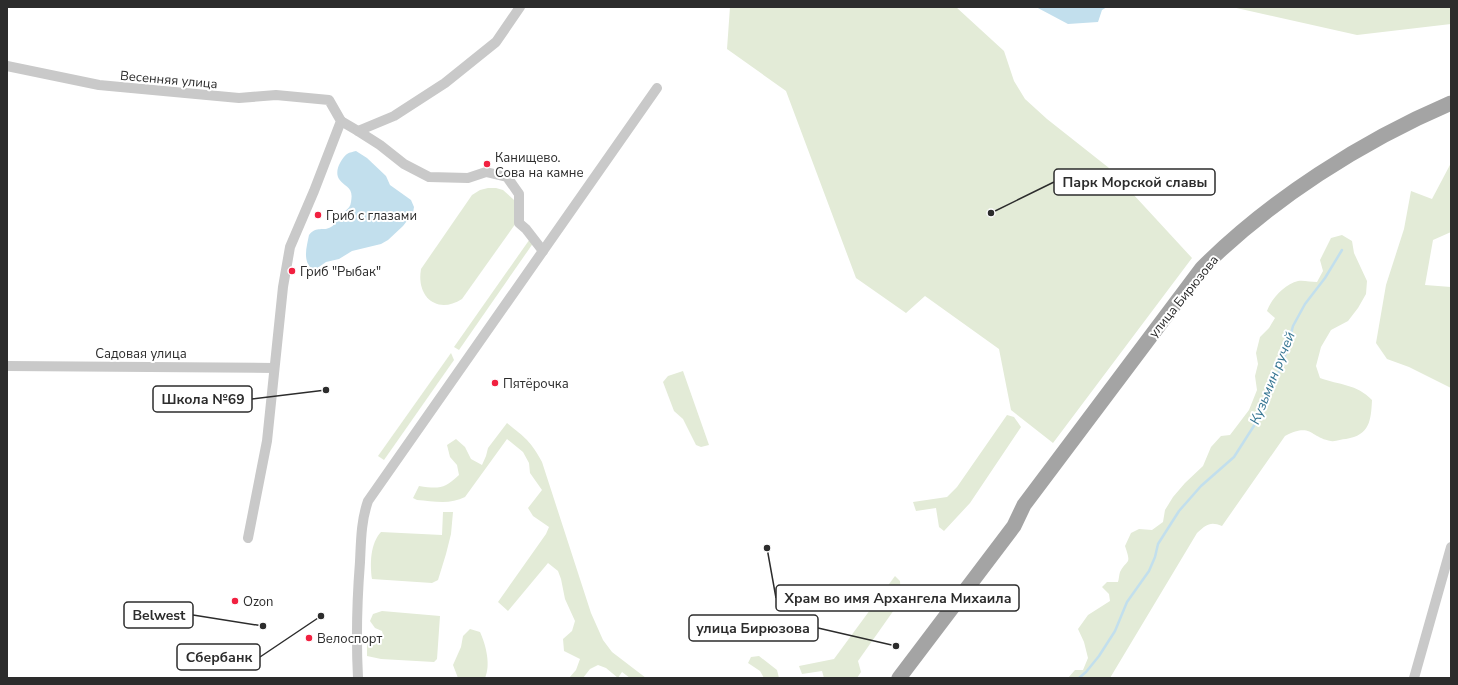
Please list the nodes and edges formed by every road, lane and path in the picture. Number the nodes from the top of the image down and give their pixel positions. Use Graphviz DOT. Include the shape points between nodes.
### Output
graph roads {
  1 [pos="520,7"];
  2 [pos="7,66"];
  3 [pos="657,88"];
  4 [pos="1451,103"];
  5 [pos="1451,114"];
  6 [pos="341,121"];
  7 [pos="358,131"];
  8 [pos="543,251"];
  9 [pos="7,366"];
  10 [pos="274,368"];
  11 [pos="1014,526"];
  12 [pos="248,538"];
  13 [pos="1451,547"];
  14 [pos="358,678"];
  15 [pos="899,678"];
  16 [pos="1414,678"];
  1 -- 7 [label="street" via="496,42 445,83 394,116"];
  2 -- 6 [label="street, Весенняя улица" via="99,85 239,98 276,95 329,100"];
  3 -- 8 [label="street"];
  4 -- 11 [label="main road, улица Бирюзова" via="1374,141 1328,170 1275,204 1220,250 1202,268 1024,505"];
  5 -- 11 [label="main road, улица Бирюзова" via="1414,130 1372,153 1264,225 1230,253 1190,300 1033,510"];
  6 -- 7 [label="street"];
  6 -- 10 [label="street" via="290,247"];
  7 -- 8 [label="street" via="404,164 430,177 468,178 486,172 507,177 518,194 519,223 526,228"];
  8 -- 14 [label="street" via="368,501 362,525 358,582"];
  9 -- 10 [label="street, Садовая улица"];
  10 -- 12 [label="street" via="267,441"];
  11 -- 15 [label="main road, улица Бирюзова"];
  13 -- 16 [label="street"];
}
